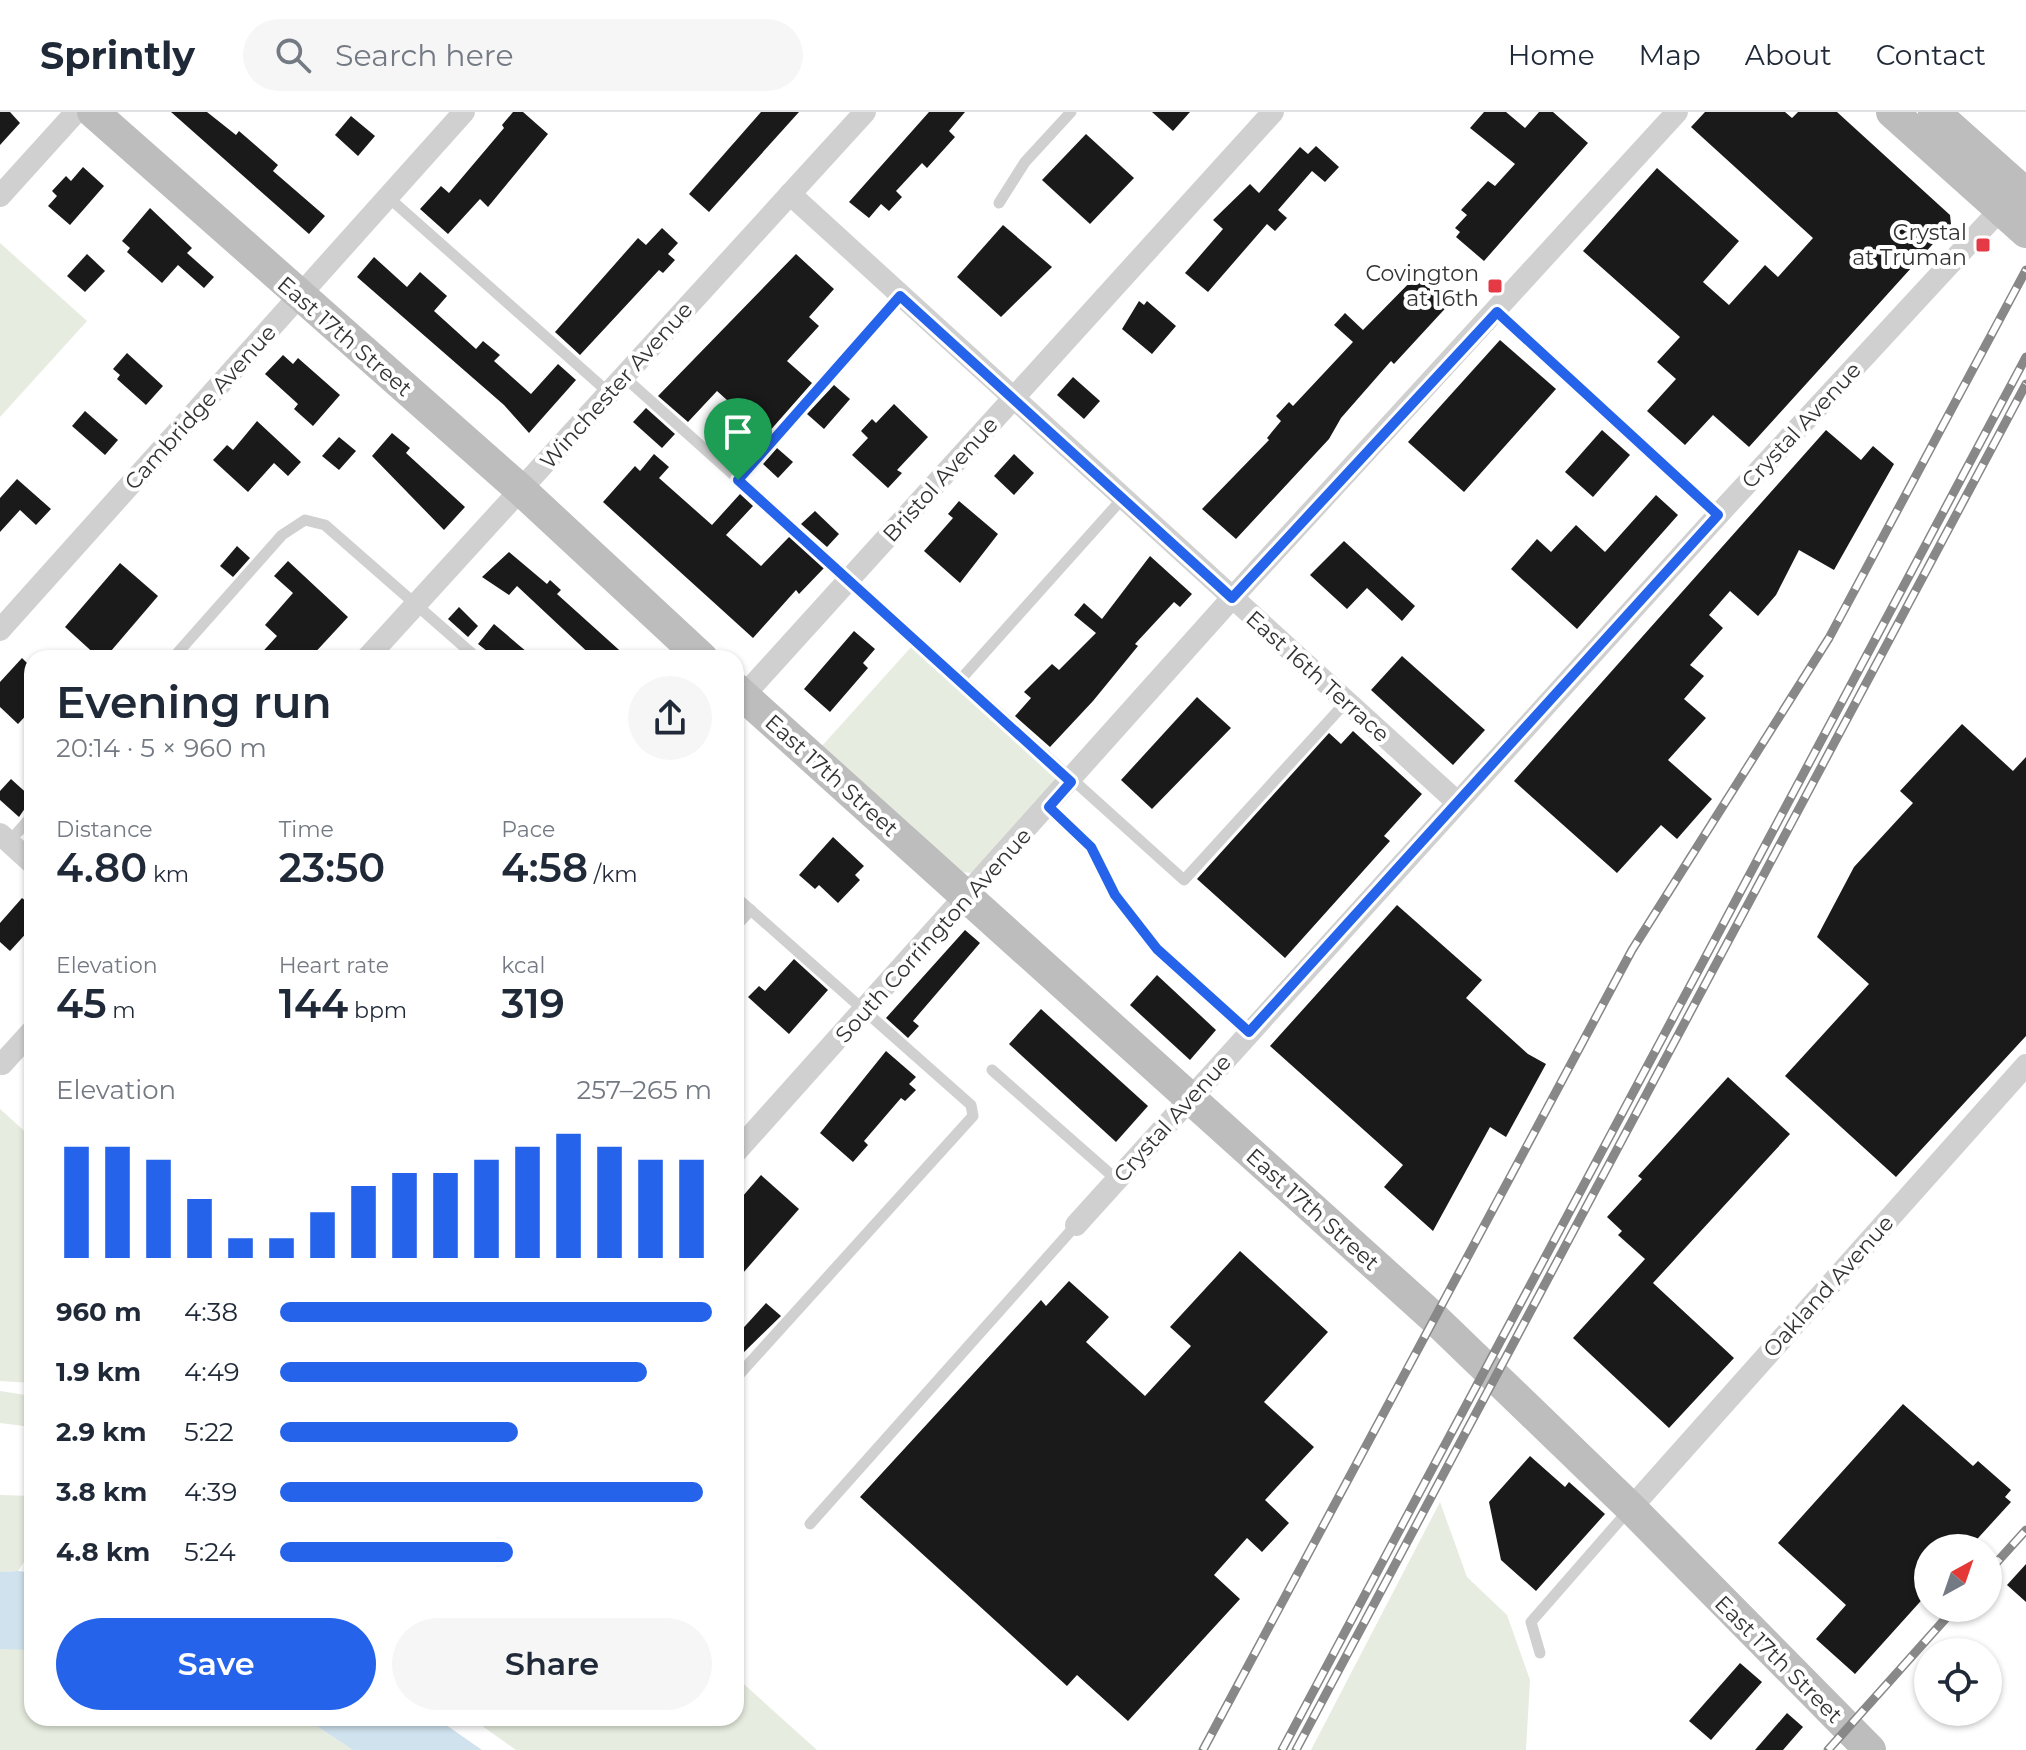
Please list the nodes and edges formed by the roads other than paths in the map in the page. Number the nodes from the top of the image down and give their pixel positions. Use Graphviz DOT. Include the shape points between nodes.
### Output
graph roads {
  1 [pos="76,112"];
  2 [pos="93,112"];
  3 [pos="464,112"];
  4 [pos="865,112"];
  5 [pos="1071,112"];
  6 [pos="1273,112"];
  7 [pos="1874,112"];
  8 [pos="1892,112"];
  9 [pos="1931,112"];
  10 [pos="1670,114"];
  11 [pos="2022,192"];
  12 [pos="790,194"];
  13 [pos="0,196"];
  14 [pos="388,197"];
  15 [pos="999,203"];
  16 [pos="1991,219"];
  17 [pos="2026,232"];
  18 [pos="301,296"];
  19 [pos="900,296"];
  20 [pos="1497,312"];
  21 [pos="616,384"];
  22 [pos="1011,399"];
  23 [pos="738,480"];
  24 [pos="521,490"];
  25 [pos="1122,499"];
  26 [pos="1718,515"];
  27 [pos="849,579"];
  28 [pos="1232,598"];
  29 [pos="416,604"];
  30 [pos="0,630"];
  31 [pos="180,650"];
  32 [pos="374,650"];
  33 [pos="468,650"];
  34 [pos="693,650"];
  35 [pos="961,679"];
  36 [pos="744,691"];
  37 [pos="744,700"];
  38 [pos="1346,702"];
  39 [pos="1071,782"];
  40 [pos="1457,802"];
  41 [pos="1049,807"];
  42 [pos="24,823"];
  43 [pos="5,838"];
  44 [pos="24,856"];
  45 [pos="969,897"];
  46 [pos="744,904"];
  47 [pos="751,910"];
  48 [pos="744,917"];
  49 [pos="865,1011"];
  50 [pos="1249,1032"];
  51 [pos="24,1040"];
  52 [pos="2,1064"];
  53 [pos="2026,1065"];
  54 [pos="992,1070"];
  55 [pos="1190,1098"];
  56 [pos="744,1143"];
  57 [pos="1117,1180"];
  58 [pos="1076,1225"];
  59 [pos="744,1369"];
  60 [pos="1631,1508"];
  61 [pos="810,1524"];
  62 [pos="1540,1653"];
  63 [pos="1870,1750"];
  1 -- 13 [label="street"];
  2 -- 18 [label="street, East 17th Street"];
  3 -- 14 [label="street, Cambridge Avenue"];
  4 -- 12 [label="street, Winchester Avenue"];
  5 -- 15 [label="lane" via="1025,162"];
  6 -- 22 [label="street, Bristol Avenue"];
  7 -- 16 [label="street"];
  8 -- 17 [label="street, bridge"];
  9 -- 11 [label="street"];
  10 -- 20 [label="street, South Corrington Avenue"];
  11 -- 16 [label="street, Crystal Avenue"];
  12 -- 19 [label="street, East 16th Terrace"];
  12 -- 21 [label="street, Winchester Avenue"];
  14 -- 18 [label="street, Cambridge Avenue"];
  14 -- 21 [label="lane"];
  16 -- 26 [label="street, Crystal Avenue"];
  18 -- 24 [label="street, East 17th Street"];
  18 -- 30 [label="street, Cambridge Avenue"];
  19 -- 22 [label="street, East 16th Terrace"];
  19 -- 23 [label="lane"];
  20 -- 26 [label="lane"];
  20 -- 28 [label="street, South Corrington Avenue"];
  21 -- 23 [label="lane"];
  21 -- 24 [label="street, Winchester Avenue"];
  22 -- 25 [label="street, East 16th Terrace"];
  22 -- 27 [label="street, Bristol Avenue"];
  23 -- 27 [label="lane"];
  24 -- 29 [label="street, Winchester Avenue"];
  24 -- 34 [label="street, East 17th Street"];
  25 -- 28 [label="street, East 16th Terrace"];
  25 -- 35 [label="lane"];
  26 -- 40 [label="street, Crystal Avenue"];
  27 -- 35 [label="lane"];
  27 -- 36 [label="street, Bristol Avenue"];
  28 -- 38 [label="street, East 16th Terrace"];
  28 -- 39 [label="street, South Corrington Avenue"];
  29 -- 31 [label="lane" via="325,525 305,520 282,535"];
  29 -- 32 [label="street, Winchester Avenue"];
  29 -- 33 [label="lane"];
  35 -- 39 [label="lane"];
  37 -- 45 [label="street, East 17th Street"];
  38 -- 39 [label="lane" via="1184,880"];
  38 -- 40 [label="street, East 16th Terrace"];
  39 -- 41 [label="street, South Corrington Avenue"];
  40 -- 50 [label="street, Crystal Avenue"];
  41 -- 45 [label="street, South Corrington Avenue"];
  41 -- 50 [label="lane" via="1091,847 1115,895 1157,949"];
  42 -- 43 [label="lane"];
  43 -- 44 [label="street"];
  45 -- 49 [label="street, South Corrington Avenue"];
  45 -- 55 [label="street, East 17th Street"];
  46 -- 47 [label="lane"];
  47 -- 48 [label="lane"];
  47 -- 49 [label="lane"];
  49 -- 56 [label="street, South Corrington Avenue"];
  49 -- 59 [label="lane" via="971,1105 973,1116"];
  50 -- 55 [label="street, Crystal Avenue"];
  51 -- 52 [label="street"];
  53 -- 60 [label="street, Oakland Avenue"];
  54 -- 57 [label="lane"];
  55 -- 57 [label="street, Crystal Avenue"];
  55 -- 60 [label="street, East 17th Street" via="1434,1318"];
  57 -- 58 [label="street, Crystal Avenue"];
  58 -- 61 [label="lane, Crystal Avenue"];
  60 -- 62 [label="lane" via="1531,1622"];
  60 -- 63 [label="street, East 17th Street"];
}
